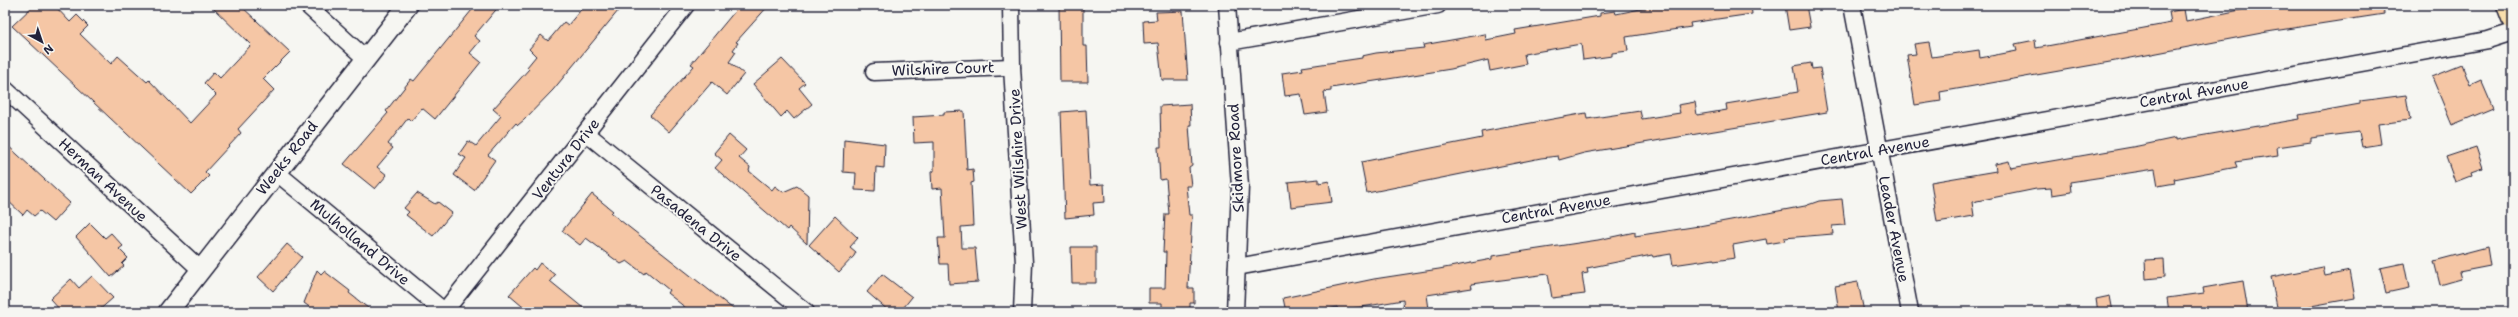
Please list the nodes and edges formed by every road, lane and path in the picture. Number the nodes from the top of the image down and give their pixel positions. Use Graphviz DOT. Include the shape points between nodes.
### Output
graph roads {
  1 [pos="307,5"];
  2 [pos="408,5"];
  3 [pos="686,5"];
  4 [pos="1011,5"];
  5 [pos="1227,5"];
  6 [pos="1438,5"];
  7 [pos="1852,5"];
  8 [pos="2508,5"];
  9 [pos="2513,18"];
  10 [pos="2513,32"];
  11 [pos="1229,42"];
  12 [pos="365,58"];
  13 [pos="1012,66"];
  14 [pos="874,72"];
  15 [pos="5,90"];
  16 [pos="586,133"];
  17 [pos="1880,150"];
  18 [pos="276,172"];
  19 [pos="1236,267"];
  20 [pos="200,270"];
  21 [pos="168,312"];
  22 [pos="444,312"];
  23 [pos="806,312"];
  24 [pos="1022,312"];
  25 [pos="1235,312"];
  26 [pos="1910,312"];
  1 -- 12 [label="street"];
  2 -- 12 [label="street, Weeks Road"];
  3 -- 16 [label="street, Ventura Drive"];
  4 -- 13 [label="street, West Wilshire Drive"];
  5 -- 11 [label="street, Skidmore Road"];
  6 -- 11 [label="street"];
  7 -- 17 [label="street, Leader Avenue"];
  8 -- 9 [label="main road"];
  10 -- 17 [label="street, Central Avenue" via="2480,41"];
  11 -- 19 [label="street, Skidmore Road" via="1240,186"];
  12 -- 18 [label="street, Weeks Road"];
  13 -- 14 [label="street, Wilshire Court"];
  13 -- 24 [label="street, West Wilshire Drive" via="1024,263"];
  15 -- 20 [label="street, Herman Avenue"];
  16 -- 22 [label="street, Ventura Drive"];
  16 -- 23 [label="street, Pasadena Drive"];
  17 -- 19 [label="street, Central Avenue"];
  17 -- 26 [label="street, Leader Avenue"];
  18 -- 20 [label="street, Weeks Road"];
  18 -- 22 [label="street, Mulholland Drive"];
  19 -- 25 [label="street, Skidmore Road"];
  20 -- 21 [label="street, Weeks Road"];
}
